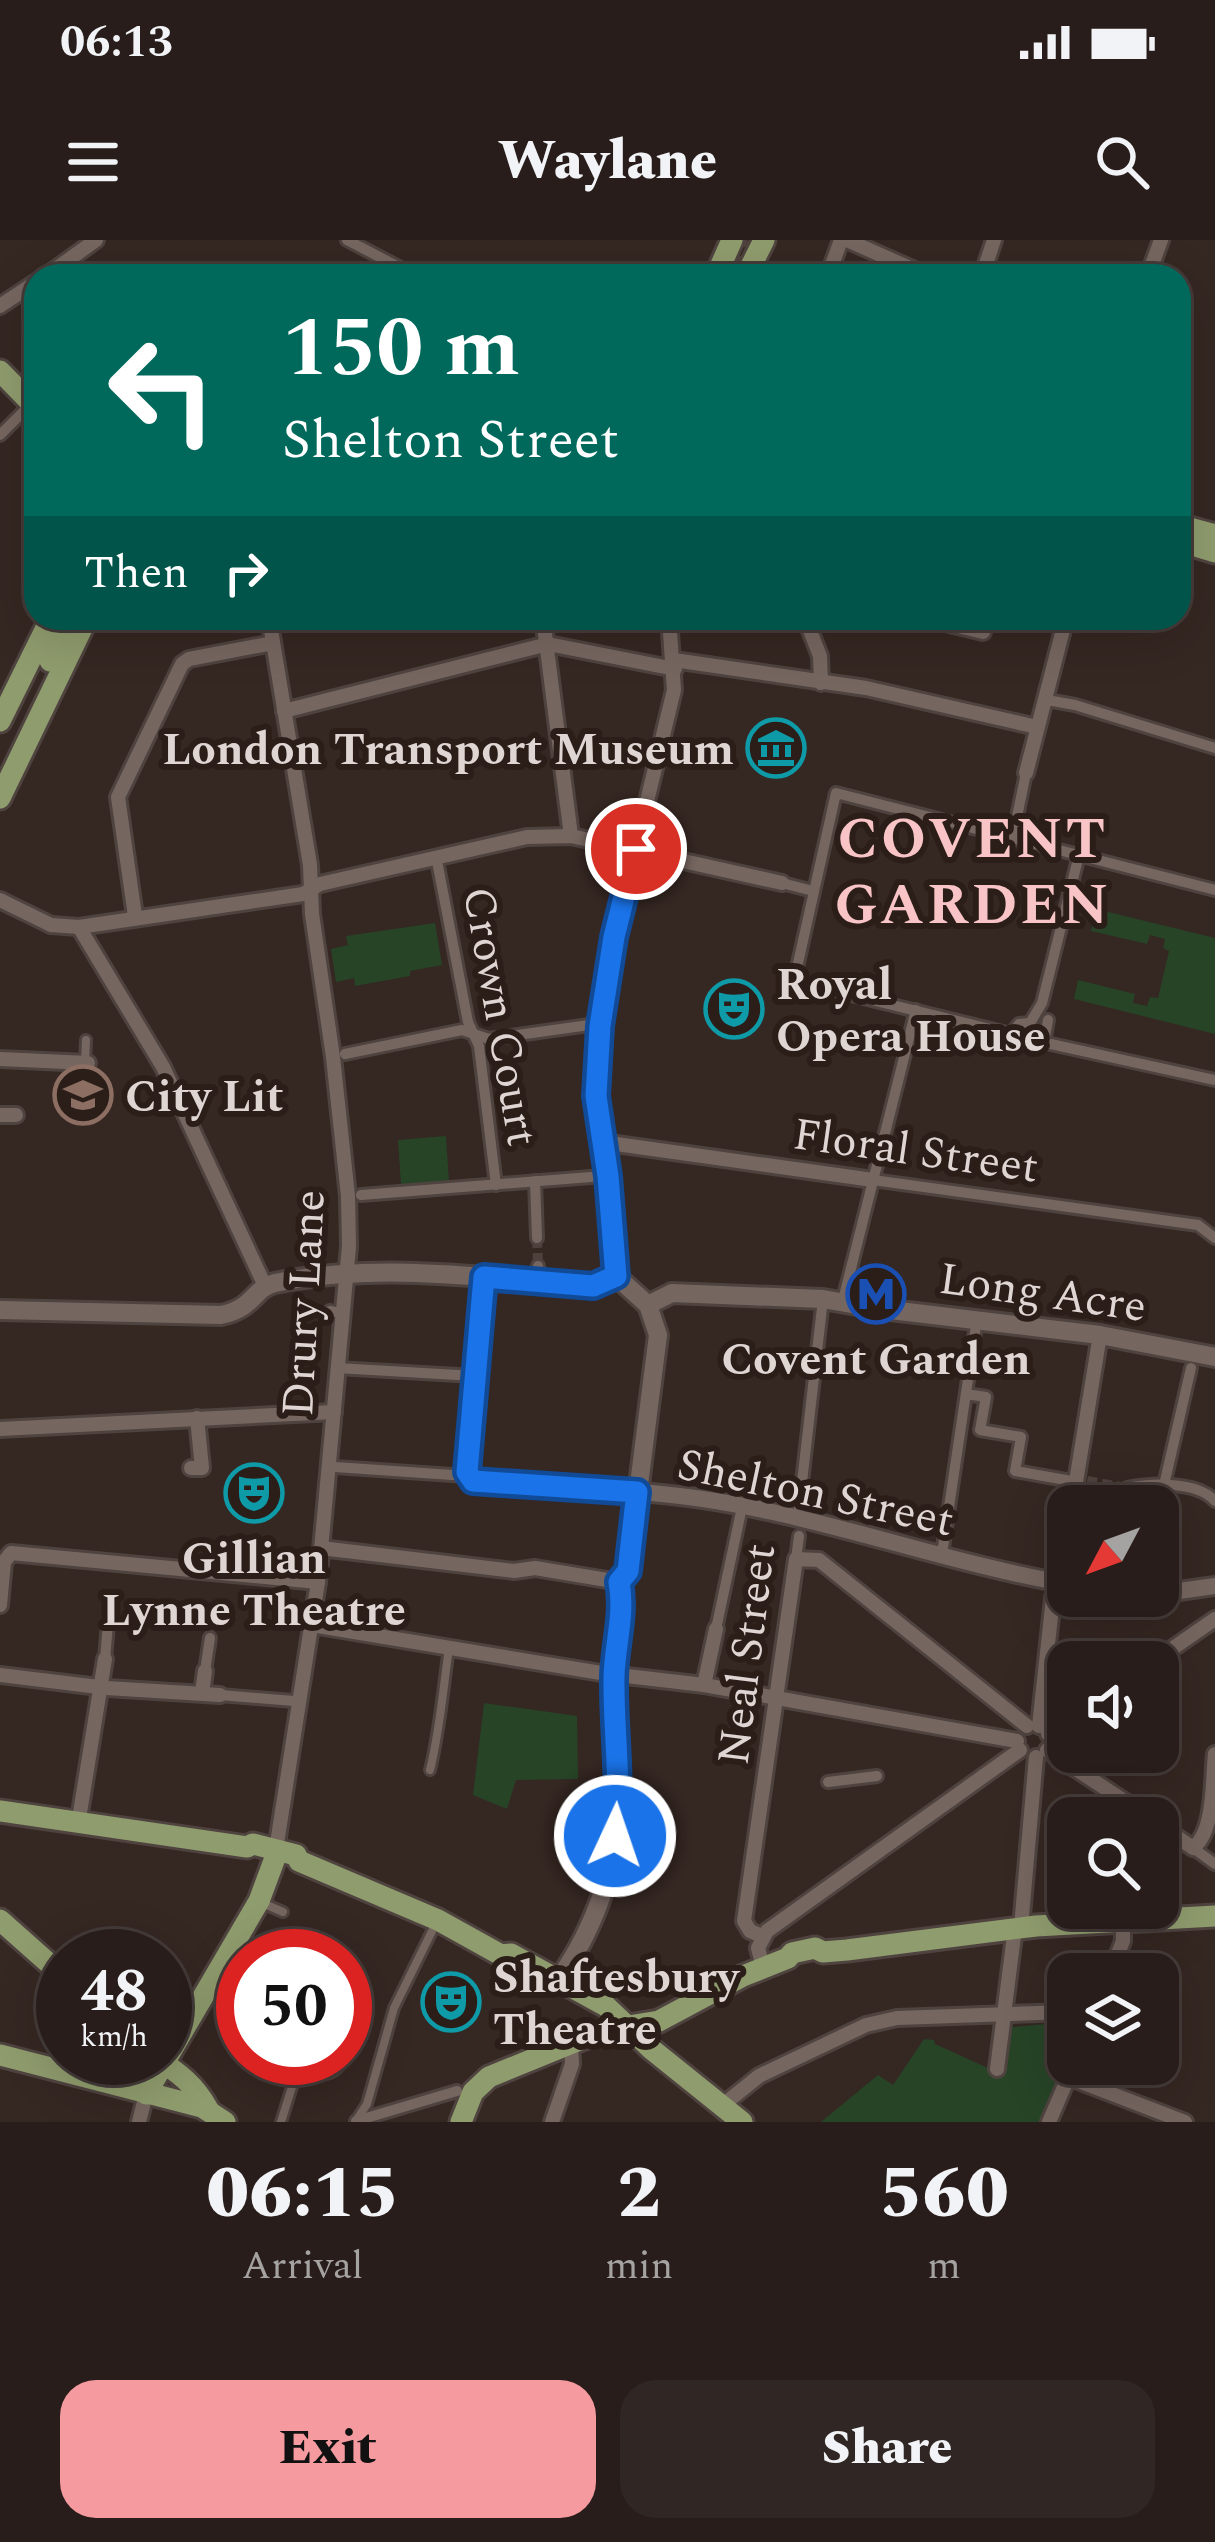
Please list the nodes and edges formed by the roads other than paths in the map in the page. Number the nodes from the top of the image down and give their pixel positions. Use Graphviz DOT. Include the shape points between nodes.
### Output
graph roads {
  1 [pos="96,240"];
  2 [pos="346,240"];
  3 [pos="844,240"];
  4 [pos="63,264"];
  5 [pos="393,264"];
  6 [pos="900,264"];
  7 [pos="0,371"];
  8 [pos="24,396"];
  9 [pos="24,414"];
  10 [pos="0,436"];
  11 [pos="45,630"];
  12 [pos="64,630"];
  13 [pos="80,630"];
  14 [pos="271,630"];
  15 [pos="545,630"];
  16 [pos="670,630"];
  17 [pos="810,630"];
  18 [pos="1063,630"];
  19 [pos="273,644"];
  20 [pos="548,644"];
  21 [pos="675,664"];
  22 [pos="821,682"];
  23 [pos="1047,700"];
  24 [pos="284,710"];
  25 [pos="1,717"];
  26 [pos="1037,727"];
  27 [pos="1215,748"];
  28 [pos="0,768"];
  29 [pos="1026,773"];
  30 [pos="0,798"];
  31 [pos="571,836"];
  32 [pos="1012,836"];
  33 [pos="636,849"];
  34 [pos="1078,855"];
  35 [pos="437,861"];
  36 [pos="782,883"];
  37 [pos="312,889"];
  38 [pos="1215,890"];
  39 [pos="813,891"];
  40 [pos="0,900"];
  41 [pos="135,916"];
  42 [pos="79,926"];
  43 [pos="916,1010"];
  44 [pos="1048,1020"];
  45 [pos="589,1025"];
  46 [pos="475,1032"];
  47 [pos="1028,1039"];
  48 [pos="86,1040"];
  49 [pos="1044,1042"];
  50 [pos="345,1054"];
  51 [pos="0,1059"];
  52 [pos="87,1063"];
  53 [pos="1215,1081"];
  54 [pos="602,1142"];
  55 [pos="591,1177"];
  56 [pos="873,1180"];
  57 [pos="535,1181"];
  58 [pos="496,1185"];
  59 [pos="361,1195"];
  60 [pos="537,1238"];
  61 [pos="1215,1238"];
  62 [pos="346,1274"];
  63 [pos="616,1276"];
  64 [pos="484,1277"];
  65 [pos="265,1286"];
  66 [pos="833,1299"];
  67 [pos="648,1305"];
  68 [pos="0,1310"];
  69 [pos="977,1318"];
  70 [pos="1100,1336"];
  71 [pos="1215,1357"];
  72 [pos="1193,1360"];
  73 [pos="337,1368"];
  74 [pos="475,1376"];
  75 [pos="966,1394"];
  76 [pos="334,1412"];
  77 [pos="196,1418"];
  78 [pos="962,1428"];
  79 [pos="0,1429"];
  80 [pos="980,1430"];
  81 [pos="334,1467"];
  82 [pos="199,1471"];
  83 [pos="467,1476"];
  84 [pos="1080,1481"];
  85 [pos="1079,1485"];
  86 [pos="1163,1485"];
  87 [pos="1179,1488"];
  88 [pos="637,1492"];
  89 [pos="1215,1501"];
  90 [pos="742,1507"];
  91 [pos="799,1518"];
  92 [pos="321,1548"];
  93 [pos="6,1551"];
  94 [pos="942,1554"];
  95 [pos="796,1559"];
  96 [pos="1047,1579"];
  97 [pos="318,1582"];
  98 [pos="619,1582"];
  99 [pos="1215,1586"];
  100 [pos="1179,1591"];
  101 [pos="0,1605"];
  102 [pos="1057,1617"];
  103 [pos="1214,1618"];
  104 [pos="108,1623"];
  105 [pos="312,1625"];
  106 [pos="716,1628"];
  107 [pos="209,1638"];
  108 [pos="1179,1643"];
  109 [pos="449,1646"];
  110 [pos="105,1659"];
  111 [pos="205,1671"];
  112 [pos="606,1673"];
  113 [pos="0,1675"];
  114 [pos="704,1685"];
  115 [pos="102,1687"];
  116 [pos="202,1694"];
  117 [pos="220,1695"];
  118 [pos="776,1699"];
  119 [pos="294,1701"];
  120 [pos="1047,1733"];
  121 [pos="1039,1738"];
  122 [pos="1019,1745"];
  123 [pos="1215,1754"];
  124 [pos="430,1770"];
  125 [pos="877,1776"];
  126 [pos="828,1782"];
  127 [pos="1121,1797"];
  128 [pos="0,1811"];
  129 [pos="79,1825"];
  130 [pos="1179,1838"];
  131 [pos="1193,1848"];
  132 [pos="276,1854"];
  133 [pos="1215,1864"];
  134 [pos="259,1901"];
  135 [pos="283,1912"];
  136 [pos="1215,1916"];
  137 [pos="1179,1917"];
  138 [pos="0,1920"];
  139 [pos="438,1920"];
  140 [pos="1047,1925"];
  141 [pos="1018,1928"];
  142 [pos="762,1936"];
  143 [pos="36,1952"];
  144 [pos="764,1967"];
  145 [pos="555,1988"];
  146 [pos="206,1993"];
  147 [pos="216,1996"];
  148 [pos="1047,2013"];
  149 [pos="192,2014"];
  150 [pos="1006,2014"];
  151 [pos="627,2025"];
  152 [pos="572,2042"];
  153 [pos="0,2056"];
  154 [pos="997,2069"];
  155 [pos="150,2085"];
  156 [pos="191,2085"];
  157 [pos="293,2085"];
  158 [pos="1065,2085"];
  159 [pos="1104,2085"];
  160 [pos="457,2091"];
  161 [pos="146,2094"];
  162 [pos="723,2104"];
  163 [pos="217,2116"];
  164 [pos="355,2121"];
  165 [pos="139,2122"];
  166 [pos="281,2122"];
  167 [pos="461,2122"];
  168 [pos="552,2122"];
  169 [pos="742,2122"];
  170 [pos="1049,2122"];
  171 [pos="1185,2122"];
  1 -- 4 [label="street"];
  2 -- 5 [label="street"];
  3 -- 6 [label="street"];
  7 -- 8 [label="main road"];
  9 -- 10 [label="street"];
  11 -- 25 [label="main road"];
  12 -- 28 [label="main road"];
  13 -- 30 [label="main road"];
  14 -- 19 [label="street, Drury Lane"];
  15 -- 20 [label="street"];
  16 -- 21 [label="street"];
  17 -- 22 [label="street"];
  18 -- 23 [label="street"];
  19 -- 24 [label="street, Drury Lane"];
  19 -- 41 [label="street" via="182,664 118,796"];
  20 -- 21 [label="street"];
  20 -- 24 [label="street"];
  20 -- 31 [label="street"];
  21 -- 22 [label="street"];
  21 -- 33 [label="street"];
  22 -- 26 [label="street"];
  23 -- 26 [label="street"];
  23 -- 27 [label="street"];
  24 -- 37 [label="street, Drury Lane"];
  26 -- 29 [label="street"];
  29 -- 32 [label="street"];
  31 -- 33 [label="street"];
  31 -- 35 [label="street" via="527,838"];
  32 -- 34 [label="street"];
  32 -- 39 [label="street" via="836,793"];
  33 -- 36 [label="street"];
  33 -- 54 [label="street" via="600,1026"];
  34 -- 38 [label="street"];
  34 -- 43 [label="street" via="1043,1000 1030,1022 1010,1034"];
  35 -- 37 [label="street"];
  35 -- 46 [label="street, Crown Court"];
  36 -- 39 [label="street"];
  37 -- 41 [label="street"];
  37 -- 62 [label="street, Drury Lane" via="348,1196"];
  39 -- 43 [label="street" via="794,981"];
  40 -- 42 [label="street" via="51,925"];
  41 -- 42 [label="street"];
  42 -- 65 [label="street" via="163,1067"];
  43 -- 56 [label="street, Neal Street"];
  44 -- 49 [label="street"];
  45 -- 46 [label="street" via="489,1039"];
  46 -- 50 [label="street"];
  46 -- 58 [label="street, Crown Court"];
  47 -- 49 [label="street"];
  48 -- 52 [label="lane"];
  49 -- 53 [label="street"];
  51 -- 52 [label="street"];
  54 -- 56 [label="street, Floral Street"];
  54 -- 63 [label="street"];
  55 -- 57 [label="street"];
  56 -- 61 [label="street, Floral Street" via="1198,1225"];
  56 -- 66 [label="street, Neal Street"];
  57 -- 58 [label="street"];
  57 -- 60 [label="street"];
  58 -- 59 [label="street"];
  62 -- 64 [label="main road"];
  62 -- 65 [label="main road"];
  62 -- 73 [label="street, Drury Lane"];
  63 -- 64 [label="main road" via="593,1286"];
  63 -- 67 [label="main road"];
  64 -- 74 [label="street"];
  65 -- 68 [label="main road" via="244,1309 221,1315"];
  66 -- 67 [label="main road, Long Acre" via="672,1293"];
  66 -- 69 [label="main road, Long Acre"];
  66 -- 91 [label="street, Neal Street"];
  67 -- 88 [label="main road" via="658,1335"];
  69 -- 70 [label="main road, Long Acre"];
  69 -- 75 [label="street"];
  70 -- 72 [label="main road, Long Acre"];
  70 -- 84 [label="street"];
  71 -- 72 [label="main road, Long Acre"];
  72 -- 86 [label="street"];
  73 -- 74 [label="street"];
  73 -- 76 [label="street, Drury Lane"];
  74 -- 83 [label="street"];
  75 -- 78 [label="street"];
  75 -- 80 [label="street" via="986,1397"];
  76 -- 77 [label="street"];
  76 -- 92 [label="street, Drury Lane"];
  77 -- 79 [label="street"];
  77 -- 82 [label="street"];
  78 -- 80 [label="street"];
  78 -- 94 [label="street"];
  80 -- 84 [label="street" via="1021,1437 1015,1471"];
  81 -- 83 [label="street, Shelton Street"];
  83 -- 88 [label="street, Shelton Street"];
  84 -- 85 [label="street"];
  87 -- 89 [label="street"];
  88 -- 90 [label="street, Shelton Street"];
  88 -- 98 [label="main road" via="628,1571"];
  90 -- 91 [label="street, Shelton Street"];
  90 -- 106 [label="street"];
  91 -- 94 [label="street, Shelton Street" via="839,1521"];
  91 -- 95 [label="street, Neal Street"];
  92 -- 97 [label="street, Drury Lane"];
  92 -- 98 [label="street"];
  93 -- 97 [label="street"];
  93 -- 101 [label="street"];
  94 -- 96 [label="street, Shelton Street"];
  95 -- 118 [label="street, Neal Street"];
  95 -- 121 [label="street" via="819,1560"];
  97 -- 105 [label="street, Drury Lane"];
  98 -- 112 [label="main road" via="622,1604"];
  99 -- 100 [label="street"];
  102 -- 121 [label="street"];
  103 -- 108 [label="street"];
  104 -- 110 [label="street"];
  105 -- 109 [label="street"];
  105 -- 132 [label="street, Drury Lane"];
  106 -- 114 [label="street"];
  107 -- 111 [label="street"];
  109 -- 112 [label="street"];
  109 -- 124 [label="lane"];
  110 -- 115 [label="street"];
  111 -- 116 [label="street"];
  112 -- 114 [label="street"];
  112 -- 145 [label="main road" via="619,1783 615,1836 589,1928"];
  113 -- 115 [label="street"];
  114 -- 118 [label="street"];
  115 -- 116 [label="street"];
  115 -- 129 [label="street"];
  116 -- 117 [label="street"];
  117 -- 119 [label="street"];
  118 -- 122 [label="street"];
  118 -- 142 [label="street, Neal Street" via="744,1921"];
  120 -- 121 [label="street"];
  121 -- 122 [label="street"];
  121 -- 122 [label="street"];
  121 -- 127 [label="street"];
  121 -- 141 [label="street"];
  122 -- 142 [label="street"];
  123 -- 131 [label="street" via="1208,1828"];
  125 -- 126 [label="street"];
  128 -- 129 [label="main road"];
  129 -- 132 [label="main road"];
  130 -- 131 [label="street"];
  131 -- 133 [label="street"];
  132 -- 134 [label="main road"];
  132 -- 139 [label="main road"];
  134 -- 135 [label="lane"];
  134 -- 146 [label="main road"];
  136 -- 137 [label="main road"];
  138 -- 143 [label="main road"];
  139 -- 145 [label="main road" via="511,1954"];
  139 -- 164 [label="lane" via="394,2008"];
  140 -- 141 [label="main road"];
  141 -- 144 [label="main road"];
  141 -- 150 [label="street"];
  142 -- 144 [label="street"];
  144 -- 151 [label="main road" via="670,2016"];
  145 -- 151 [label="main road" via="597,2017"];
  146 -- 147 [label="lane"];
  146 -- 149 [label="main road"];
  148 -- 150 [label="street"];
  150 -- 154 [label="street"];
  150 -- 162 [label="street" via="866,2025 759,2076"];
  151 -- 152 [label="main road"];
  151 -- 162 [label="main road"];
  152 -- 167 [label="main road" via="484,2080"];
  152 -- 168 [label="street"];
  153 -- 161 [label="main road"];
  155 -- 161 [label="main road"];
  156 -- 163 [label="main road"];
  157 -- 166 [label="lane"];
  158 -- 170 [label="street"];
  159 -- 171 [label="street"];
  160 -- 164 [label="street"];
  161 -- 163 [label="main road"];
  161 -- 165 [label="street"];
  162 -- 169 [label="main road"];
}
